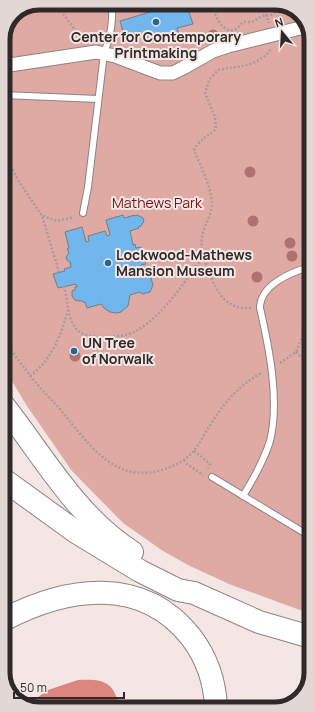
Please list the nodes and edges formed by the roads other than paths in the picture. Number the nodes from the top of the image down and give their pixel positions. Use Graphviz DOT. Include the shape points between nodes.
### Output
graph roads {
  1 [pos="112,10"];
  2 [pos="301,28"];
  3 [pos="104,53"];
  4 [pos="10,65"];
  5 [pos="10,95"];
  6 [pos="98,99"];
  7 [pos="83,213"];
  8 [pos="304,268"];
  9 [pos="10,414"];
  10 [pos="212,477"];
  11 [pos="10,484"];
  12 [pos="243,496"];
  13 [pos="304,533"];
  14 [pos="194,593"];
  15 [pos="10,617"];
  16 [pos="304,635"];
  17 [pos="216,702"];
  1 -- 3 [label="lane" via="110,37"];
  2 -- 3 [label="street" via="228,46 203,56 178,71 166,73"];
  3 -- 4 [label="street" via="96,52"];
  3 -- 6 [label="lane"];
  5 -- 6 [label="lane"];
  6 -- 7 [label="lane"];
  8 -- 12 [label="lane" via="270,287 260,302 270,354 272,430 260,464"];
  9 -- 14 [label="highway" via="71,497 94,522"];
  10 -- 12 [label="lane"];
  11 -- 14 [label="highway" via="76,532 140,571 178,590"];
  12 -- 13 [label="lane"];
  14 -- 16 [label="highway" via="259,622"];
  15 -- 17 [label="highway" via="51,600 82,594 113,594 145,601 174,619 196,644 212,676"];
}
